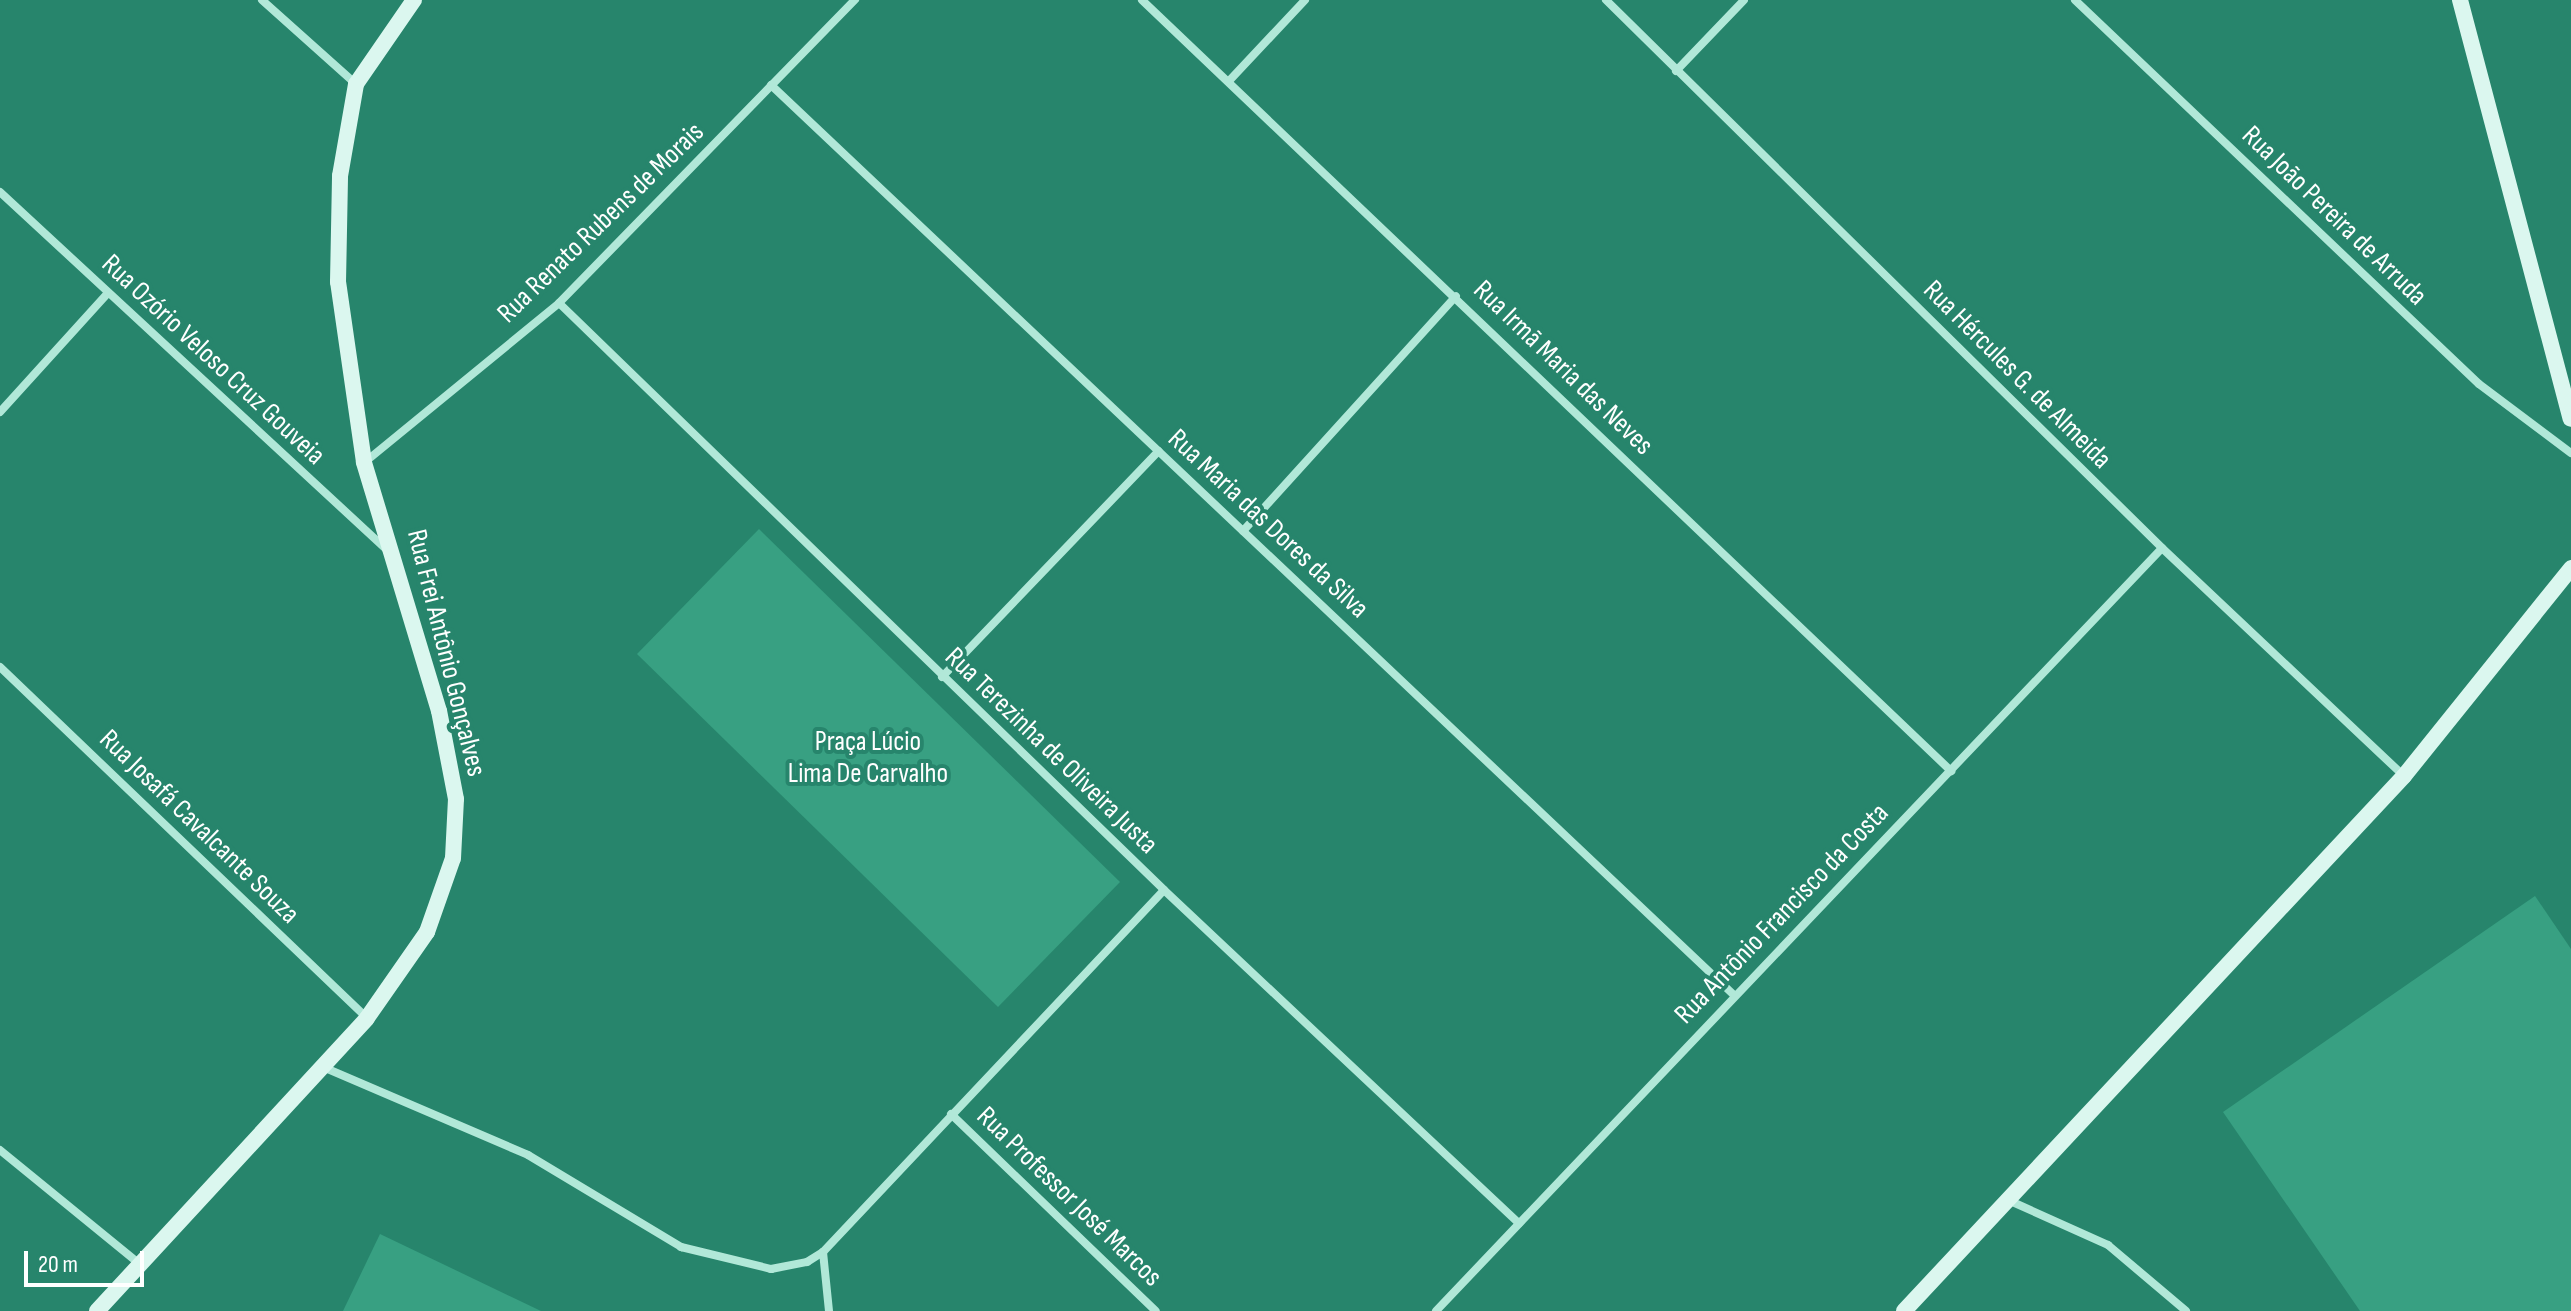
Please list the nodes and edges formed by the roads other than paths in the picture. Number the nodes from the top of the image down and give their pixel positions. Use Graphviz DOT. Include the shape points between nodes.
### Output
graph roads {
  1 [pos="262,0"];
  2 [pos="414,0"];
  3 [pos="855,0"];
  4 [pos="1142,0"];
  5 [pos="1305,0"];
  6 [pos="1606,0"];
  7 [pos="1744,0"];
  8 [pos="2075,0"];
  9 [pos="2460,0"];
  10 [pos="1676,71"];
  11 [pos="1229,81"];
  12 [pos="356,84"];
  13 [pos="771,85"];
  14 [pos="0,192"];
  15 [pos="108,293"];
  16 [pos="1456,296"];
  17 [pos="559,303"];
  18 [pos="0,412"];
  19 [pos="2571,419"];
  20 [pos="1159,451"];
  21 [pos="2571,453"];
  22 [pos="364,462"];
  23 [pos="1243,531"];
  24 [pos="2162,548"];
  25 [pos="398,559"];
  26 [pos="2571,568"];
  27 [pos="0,667"];
  28 [pos="942,677"];
  29 [pos="1951,771"];
  30 [pos="2404,776"];
  31 [pos="1164,890"];
  32 [pos="1734,995"];
  33 [pos="367,1018"];
  34 [pos="322,1067"];
  35 [pos="951,1114"];
  36 [pos="0,1150"];
  37 [pos="2008,1200"];
  38 [pos="1519,1223"];
  39 [pos="823,1252"];
  40 [pos="141,1265"];
  41 [pos="97,1311"];
  42 [pos="829,1311"];
  43 [pos="1156,1311"];
  44 [pos="1436,1311"];
  45 [pos="1904,1311"];
  46 [pos="2186,1311"];
  1 -- 12 [label="street"];
  2 -- 12 [label="street, Rua Frei Antônio Gonçalves"];
  3 -- 13 [label="street, Rua Renato Rubens de Morais"];
  4 -- 11 [label="street, Rua Irmã Maria das Neves"];
  5 -- 11 [label="street"];
  6 -- 10 [label="street, Rua Hércules G. de Almeida"];
  7 -- 10 [label="street"];
  8 -- 21 [label="street, Rua João Pereira de Arruda" via="2479,384"];
  9 -- 19 [label="street"];
  10 -- 24 [label="street, Rua Hércules G. de Almeida"];
  11 -- 16 [label="street, Rua Irmã Maria das Neves"];
  12 -- 22 [label="street, Rua Frei Antônio Gonçalves" via="340,176 338,282"];
  13 -- 17 [label="street, Rua Renato Rubens de Morais"];
  13 -- 20 [label="street, Rua Maria das Dores da Silva"];
  14 -- 15 [label="street, Rua Ozório Veloso Cruz Gouveia"];
  15 -- 18 [label="street"];
  15 -- 25 [label="street, Rua Ozório Veloso Cruz Gouveia"];
  16 -- 23 [label="street"];
  16 -- 29 [label="street, Rua Irmã Maria das Neves"];
  17 -- 22 [label="street, Rua Renato Rubens de Morais"];
  17 -- 28 [label="street, Rua Terezinha de Oliveira Justa"];
  20 -- 23 [label="street, Rua Maria das Dores da Silva"];
  20 -- 28 [label="street"];
  22 -- 25 [label="street, Rua Frei Antônio Gonçalves"];
  23 -- 32 [label="street, Rua Maria das Dores da Silva"];
  24 -- 29 [label="street, Rua Antônio Francisco da Costa"];
  24 -- 30 [label="street, Rua Hércules G. de Almeida"];
  25 -- 33 [label="street, Rua Frei Antônio Gonçalves" via="453,784 453,858 427,932"];
  26 -- 30 [label="street"];
  27 -- 33 [label="street, Rua Josafá Cavalcante Souza"];
  28 -- 31 [label="street, Rua Terezinha de Oliveira Justa"];
  29 -- 32 [label="street, Rua Antônio Francisco da Costa"];
  30 -- 37 [label="street"];
  31 -- 35 [label="street"];
  31 -- 38 [label="street, Rua Terezinha de Oliveira Justa"];
  32 -- 38 [label="street, Rua Antônio Francisco da Costa"];
  33 -- 34 [label="street, Rua Frei Antônio Gonçalves"];
  34 -- 39 [label="street" via="528,1155 681,1247 771,1269 807,1262"];
  34 -- 40 [label="street, Rua Frei Antônio Gonçalves"];
  35 -- 39 [label="street"];
  35 -- 43 [label="street, Rua Professor José Marcos"];
  36 -- 40 [label="street"];
  37 -- 45 [label="street"];
  37 -- 46 [label="street" via="2108,1245"];
  38 -- 44 [label="street, Rua Antônio Francisco da Costa"];
  39 -- 42 [label="street"];
  40 -- 41 [label="street, Rua Frei Antônio Gonçalves"];
}
